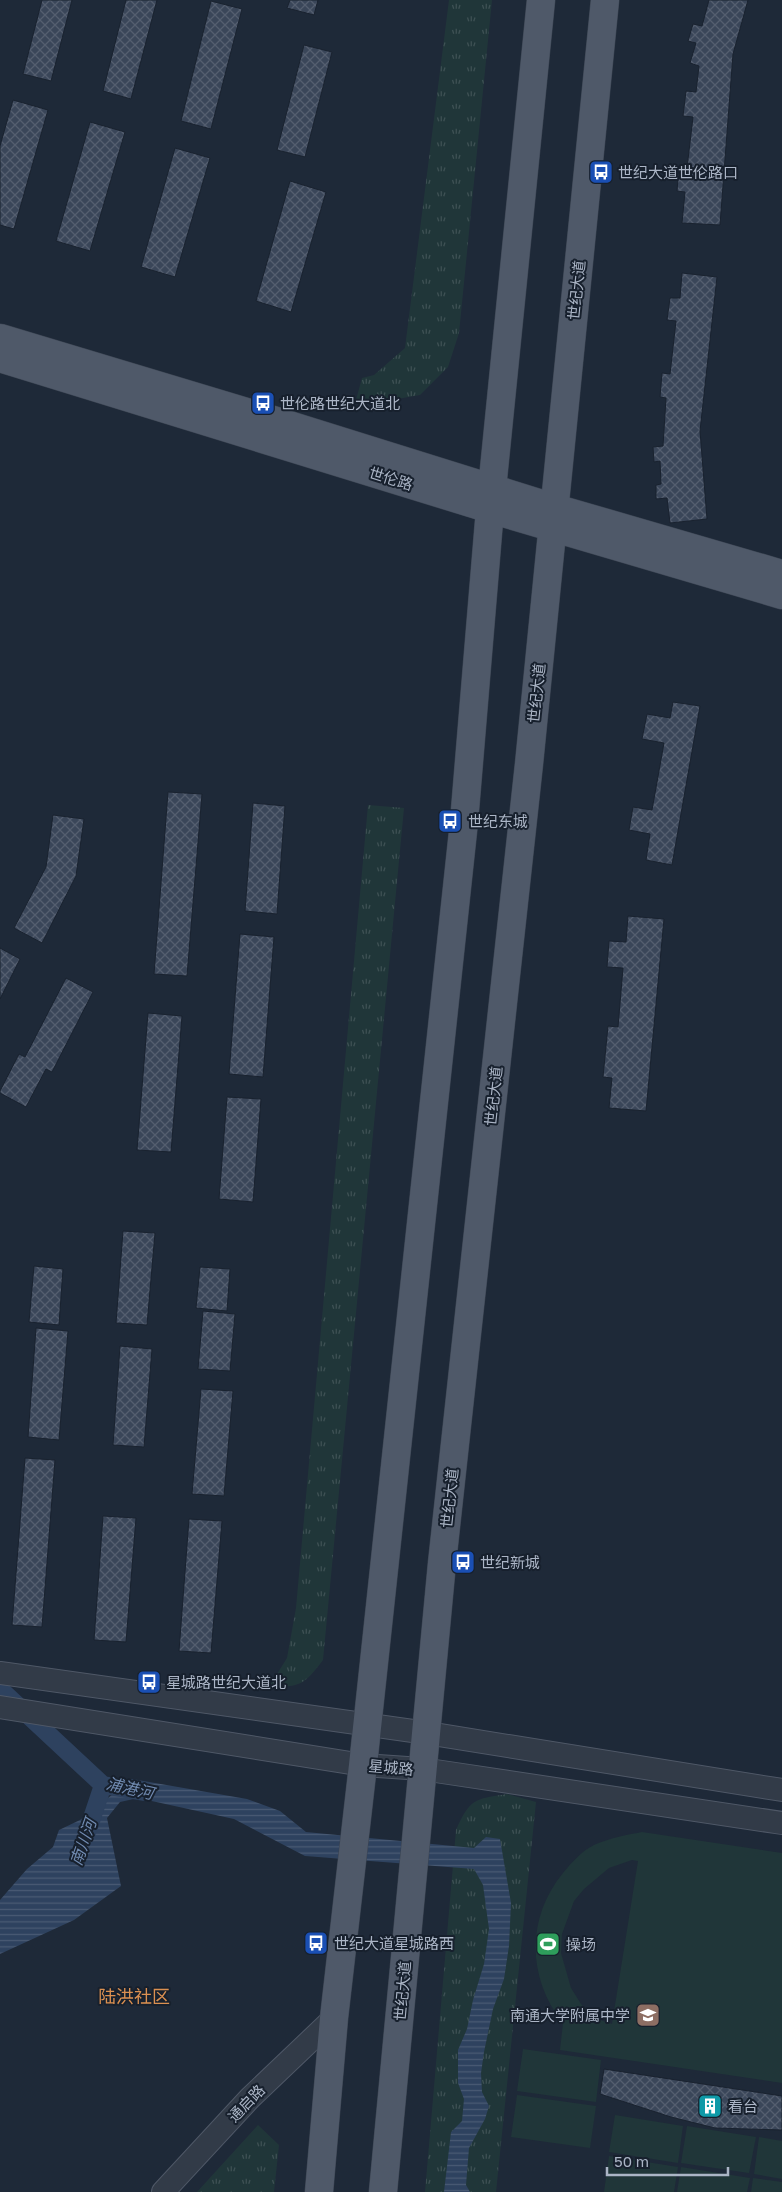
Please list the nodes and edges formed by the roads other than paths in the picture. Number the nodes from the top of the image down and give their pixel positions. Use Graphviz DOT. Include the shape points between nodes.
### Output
graph roads {
  1 [pos="540,0"];
  2 [pos="605,0"];
  3 [pos="0,338"];
  4 [pos="0,358"];
  5 [pos="491,498"];
  6 [pos="554,518"];
  7 [pos="782,574"];
  8 [pos="782,595"];
  9 [pos="0,1673"];
  10 [pos="0,1707"];
  11 [pos="367,1726"];
  12 [pos="427,1733"];
  13 [pos="363,1764"];
  14 [pos="422,1769"];
  15 [pos="782,1790"];
  16 [pos="782,1824"];
  17 [pos="334,2018"];
  18 [pos="163,2192"];
  19 [pos="319,2192"];
  20 [pos="383,2192"];
  1 -- 5 [label="main road"];
  2 -- 6 [label="main road, 世纪大道"];
  3 -- 5 [label="main road, 世伦路" via="260,416"];
  4 -- 5 [label="main road, 世伦路"];
  5 -- 6 [label="main road, 世伦路"];
  5 -- 11 [label="main road" via="464,822"];
  6 -- 7 [label="main road, 世伦路"];
  6 -- 8 [label="main road, 世伦路"];
  6 -- 12 [label="main road, 世纪大道" via="442,1563"];
  9 -- 11 [label="street"];
  10 -- 13 [label="street, 星城路"];
  11 -- 12 [label="street"];
  11 -- 13 [label="main road"];
  12 -- 14 [label="main road, 世纪大道"];
  12 -- 15 [label="street"];
  13 -- 14 [label="street, 星城路"];
  13 -- 17 [label="main road"];
  14 -- 16 [label="street, 星城路"];
  14 -- 20 [label="main road, 世纪大道"];
  17 -- 18 [label="street, 通启路" via="250,2098"];
  17 -- 19 [label="main road"];
}
